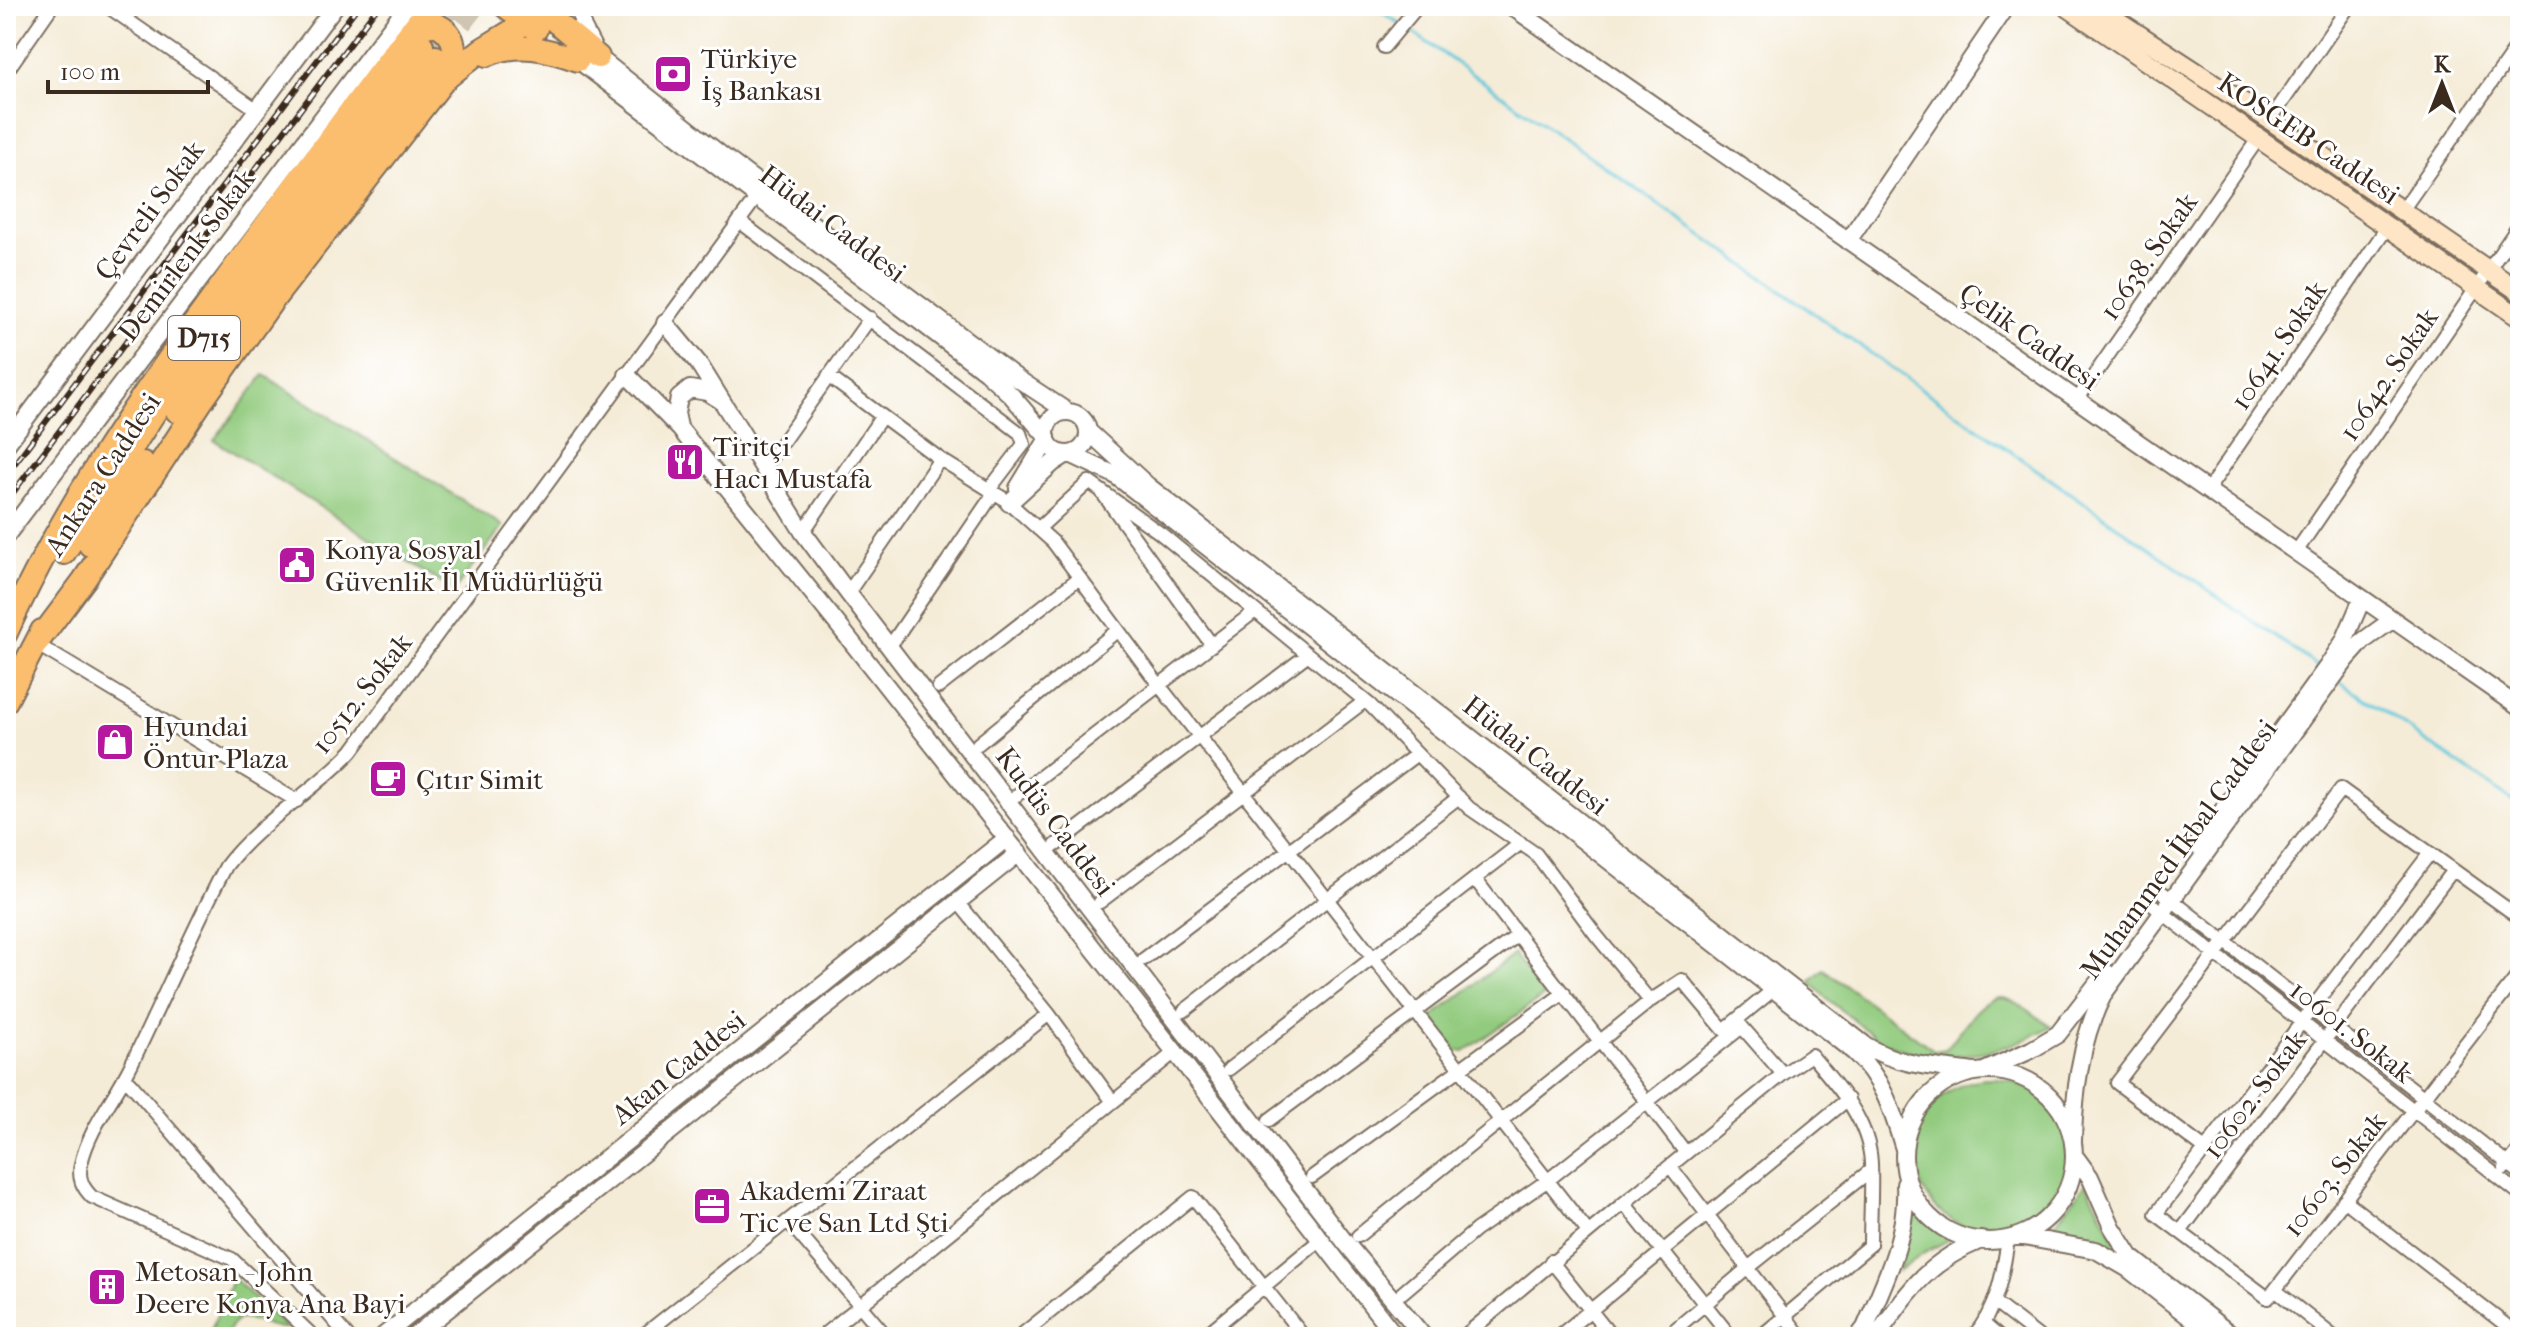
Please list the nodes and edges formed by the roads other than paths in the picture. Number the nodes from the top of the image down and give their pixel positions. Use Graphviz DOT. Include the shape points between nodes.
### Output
graph roads {
  1 [pos="52,6"];
  2 [pos="107,6"];
  3 [pos="335,6"];
  4 [pos="407,6"];
  5 [pos="430,6"];
  6 [pos="505,6"];
  7 [pos="582,6"];
  8 [pos="1418,6"];
  9 [pos="1511,6"];
  10 [pos="2007,6"];
  11 [pos="2066,6"];
  12 [pos="2095,6"];
  13 [pos="2349,6"];
  14 [pos="540,11"];
  15 [pos="2520,42"];
  16 [pos="423,44"];
  17 [pos="1384,47"];
  18 [pos="588,59"];
  19 [pos="6,72"];
  20 [pos="444,80"];
  21 [pos="256,109"];
  22 [pos="419,112"];
  23 [pos="2270,120"];
  24 [pos="2258,139"];
  25 [pos="760,192"];
  26 [pos="2403,209"];
  27 [pos="739,221"];
  28 [pos="2520,224"];
  29 [pos="2388,226"];
  30 [pos="1848,241"];
  31 [pos="2488,270"];
  32 [pos="2476,287"];
  33 [pos="2520,292"];
  34 [pos="870,318"];
  35 [pos="2520,318"];
  36 [pos="665,323"];
  37 [pos="627,375"];
  38 [pos="828,376"];
  39 [pos="2077,400"];
  40 [pos="721,401"];
  41 [pos="1068,412"];
  42 [pos="882,416"];
  43 [pos="679,429"];
  44 [pos="1088,431"];
  45 [pos="1047,439"];
  46 [pos="6,445"];
  47 [pos="1069,454"];
  48 [pos="940,459"];
  49 [pos="764,468"];
  50 [pos="1096,485"];
  51 [pos="991,491"];
  52 [pos="2207,491"];
  53 [pos="1009,503"];
  54 [pos="1038,529"];
  55 [pos="803,532"];
  56 [pos="6,536"];
  57 [pos="2296,552"];
  58 [pos="1079,578"];
  59 [pos="848,593"];
  60 [pos="2362,599"];
  61 [pos="1254,612"];
  62 [pos="2392,620"];
  63 [pos="1118,630"];
  64 [pos="6,633"];
  65 [pos="6,644"];
  66 [pos="36,644"];
  67 [pos="1212,645"];
  68 [pos="890,646"];
  69 [pos="1307,655"];
  70 [pos="2342,656"];
  71 [pos="1159,685"];
  72 [pos="939,687"];
  73 [pos="6,701"];
  74 [pos="1365,701"];
  75 [pos="2520,708"];
  76 [pos="1199,736"];
  77 [pos="978,744"];
  78 [pos="1417,754"];
  79 [pos="1244,793"];
  80 [pos="1017,795"];
  81 [pos="1459,797"];
  82 [pos="297,801"];
  83 [pos="1007,838"];
  84 [pos="1521,843"];
  85 [pos="1056,845"];
  86 [pos="1289,851"];
  87 [pos="1019,853"];
  88 [pos="2430,853"];
  89 [pos="2453,870"];
  90 [pos="1475,879"];
  91 [pos="1327,899"];
  92 [pos="958,902"];
  93 [pos="1100,902"];
  94 [pos="2163,903"];
  95 [pos="2520,918"];
  96 [pos="1518,935"];
  97 [pos="2225,941"];
  98 [pos="2215,954"];
  99 [pos="1373,958"];
  100 [pos="1144,959"];
  101 [pos="2520,973"];
  102 [pos="1773,990"];
  103 [pos="1564,993"];
  104 [pos="1650,1001"];
  105 [pos="2311,1009"];
  106 [pos="1414,1010"];
  107 [pos="1184,1011"];
  108 [pos="1049,1014"];
  109 [pos="2301,1022"];
  110 [pos="1739,1024"];
  111 [pos="2334,1027"];
  112 [pos="2324,1040"];
  113 [pos="1600,1041"];
  114 [pos="1175,1052"];
  115 [pos="1459,1068"];
  116 [pos="1229,1069"];
  117 [pos="1980,1072"];
  118 [pos="1783,1074"];
  119 [pos="125,1077"];
  120 [pos="2424,1097"];
  121 [pos="1848,1099"];
  122 [pos="1113,1102"];
  123 [pos="1647,1102"];
  124 [pos="2414,1110"];
  125 [pos="1269,1120"];
  126 [pos="1500,1120"];
  127 [pos="2073,1148"];
  128 [pos="1904,1149"];
  129 [pos="2205,1149"];
  130 [pos="2520,1149"];
  131 [pos="1686,1153"];
  132 [pos="2508,1164"];
  133 [pos="1670,1166"];
  134 [pos="1904,1166"];
  135 [pos="1871,1170"];
  136 [pos="2520,1173"];
  137 [pos="1312,1177"];
  138 [pos="2498,1177"];
  139 [pos="1548,1180"];
  140 [pos="2520,1194"];
  141 [pos="2344,1200"];
  142 [pos="1624,1203"];
  143 [pos="1707,1214"];
  144 [pos="788,1221"];
  145 [pos="1588,1232"];
  146 [pos="2180,1232"];
  147 [pos="1358,1236"];
  148 [pos="2012,1237"];
  149 [pos="1320,1240"];
  150 [pos="1981,1240"];
  151 [pos="1663,1250"];
  152 [pos="1551,1261"];
  153 [pos="1748,1268"];
  154 [pos="1265,1288"];
  155 [pos="2275,1290"];
  156 [pos="1402,1293"];
  157 [pos="1995,1303"];
  158 [pos="861,1305"];
  159 [pos="1703,1305"];
  160 [pos="1590,1310"];
  161 [pos="1785,1316"];
  162 [pos="1984,1324"];
  163 [pos="2520,1336"];
  164 [pos="314,1337"];
  165 [pos="348,1337"];
  166 [pos="382,1337"];
  167 [pos="413,1337"];
  168 [pos="641,1337"];
  169 [pos="821,1337"];
  170 [pos="887,1337"];
  171 [pos="1019,1337"];
  172 [pos="1203,1337"];
  173 [pos="1304,1337"];
  174 [pos="1396,1337"];
  175 [pos="1424,1337"];
  176 [pos="1463,1337"];
  177 [pos="1558,1337"];
  178 [pos="1612,1337"];
  179 [pos="1666,1337"];
  180 [pos="1731,1337"];
  181 [pos="1760,1337"];
  182 [pos="1801,1337"];
  183 [pos="1858,1337"];
  184 [pos="1876,1337"];
  185 [pos="1973,1337"];
  186 [pos="1999,1337"];
  187 [pos="2039,1337"];
  188 [pos="2215,1337"];
  189 [pos="2234,1337"];
  190 [pos="2334,1337"];
  1 -- 19 [label="street"];
  2 -- 21 [label="street"];
  3 -- 21 [label="street, Çevreli Sokak"];
  4 -- 56 [label="street, Demirlenk Sokak"];
  5 -- 16 [label="highway"];
  6 -- 14 [label="highway"];
  7 -- 18 [label="street"];
  8 -- 17 [label="street"];
  9 -- 30 [label="street, Çelik Caddesi"];
  10 -- 30 [label="street"];
  11 -- 24 [label="main road, KOSGEB Caddesi"];
  12 -- 23 [label="main road, KOSGEB Caddesi"];
  13 -- 23 [label="street"];
  14 -- 18 [label="highway"];
  14 -- 20 [label="highway"];
  15 -- 26 [label="street"];
  16 -- 20 [label="highway" via="435,24 452,37 454,59"];
  16 -- 64 [label="highway" via="263,226 150,383 98,464"];
  16 -- 65 [label="highway, Ankara Caddesi / D715" via="187,362"];
  16 -- 66 [label="highway, Ankara Caddesi / D715" via="83,555"];
  18 -- 22 [label="highway" via="517,46 500,50 474,64"];
  18 -- 25 [label="street, Hüdai Caddesi"];
  20 -- 22 [label="highway"];
  21 -- 46 [label="street, Çevreli Sokak"];
  22 -- 66 [label="highway" via="273,300"];
  23 -- 26 [label="main road, KOSGEB Caddesi"];
  24 -- 29 [label="main road, KOSGEB Caddesi"];
  24 -- 39 [label="street, 10638. Sokak"];
  25 -- 27 [label="street, 10512. Sokak"];
  25 -- 41 [label="street, Hüdai Caddesi"];
  25 -- 45 [label="street, Hüdai Caddesi" via="986,372"];
  26 -- 31 [label="main road, KOSGEB Caddesi"];
  27 -- 34 [label="street"];
  27 -- 36 [label="street, 10512. Sokak"];
  28 -- 31 [label="street, 10642. Sokak"];
  29 -- 32 [label="main road, KOSGEB Caddesi"];
  29 -- 52 [label="street, 10641. Sokak"];
  30 -- 39 [label="street, Çelik Caddesi"];
  31 -- 32 [label="street, 10642. Sokak"];
  31 -- 33 [label="main road, KOSGEB Caddesi"];
  32 -- 35 [label="main road, KOSGEB Caddesi"];
  32 -- 57 [label="street, 10642. Sokak"];
  34 -- 38 [label="street"];
  34 -- 51 [label="street" via="1020,433 1024,444"];
  36 -- 37 [label="street, 10512. Sokak"];
  36 -- 40 [label="street, Kudüs Caddesi"];
  37 -- 43 [label="street, Kudüs Caddesi"];
  37 -- 82 [label="street, 10512. Sokak" via="352,751"];
  38 -- 42 [label="street"];
  38 -- 49 [label="street"];
  39 -- 52 [label="street, Çelik Caddesi"];
  40 -- 43 [label="street" via="690,389 679,398"];
  40 -- 49 [label="street, Kudüs Caddesi"];
  41 -- 44 [label="street" via="1081,417"];
  41 -- 45 [label="street" via="1050,420"];
  42 -- 48 [label="street"];
  42 -- 55 [label="street"];
  43 -- 83 [label="street, Kudüs Caddesi"];
  44 -- 47 [label="street" via="1082,447"];
  44 -- 117 [label="street, Hüdai Caddesi" via="1148,486 1865,1045 1900,1061"];
  45 -- 47 [label="street" via="1053,449"];
  45 -- 53 [label="street"];
  47 -- 53 [label="street"];
  47 -- 102 [label="street, Hüdai Caddesi" via="1115,475"];
  48 -- 51 [label="street"];
  48 -- 59 [label="street"];
  49 -- 55 [label="street, Kudüs Caddesi"];
  50 -- 54 [label="street" via="1089,482"];
  50 -- 61 [label="street"];
  50 -- 67 [label="street"];
  51 -- 53 [label="street"];
  51 -- 68 [label="street"];
  52 -- 57 [label="street, Çelik Caddesi"];
  53 -- 54 [label="street"];
  54 -- 58 [label="street"];
  55 -- 59 [label="street, Kudüs Caddesi"];
  57 -- 60 [label="street, Çelik Caddesi"];
  58 -- 63 [label="street"];
  58 -- 72 [label="street"];
  59 -- 68 [label="street, Kudüs Caddesi"];
  60 -- 62 [label="street, Çelik Caddesi"];
  60 -- 70 [label="street, Muhammed İkbal Caddesi"];
  61 -- 67 [label="street"];
  61 -- 69 [label="street"];
  62 -- 70 [label="street, Muhammed İkbal Caddesi"];
  62 -- 75 [label="street, Çelik Caddesi"];
  63 -- 71 [label="street"];
  63 -- 77 [label="street"];
  66 -- 73 [label="highway, Ankara Caddesi / D715"];
  66 -- 82 [label="street"];
  67 -- 71 [label="street"];
  68 -- 175 [label="street, Kudüs Caddesi" via="1345,1242"];
  69 -- 74 [label="street"];
  69 -- 76 [label="street"];
  70 -- 94 [label="street, Muhammed İkbal Caddesi"];
  71 -- 76 [label="street"];
  71 -- 80 [label="street"];
  74 -- 78 [label="street"];
  74 -- 79 [label="street"];
  76 -- 79 [label="street"];
  76 -- 85 [label="street"];
  78 -- 81 [label="street"];
  78 -- 86 [label="street"];
  79 -- 86 [label="street"];
  79 -- 93 [label="street"];
  81 -- 84 [label="street"];
  81 -- 91 [label="street"];
  82 -- 119 [label="street, 10512. Sokak" via="226,866"];
  83 -- 87 [label="street, Kudüs Caddesi"];
  83 -- 166 [label="street, Akan Caddesi"];
  84 -- 90 [label="street"];
  84 -- 104 [label="street" via="1536,854"];
  86 -- 91 [label="street"];
  86 -- 100 [label="street"];
  87 -- 92 [label="street, Akan Caddesi"];
  87 -- 114 [label="street, Kudüs Caddesi"];
  88 -- 89 [label="street"];
  88 -- 97 [label="street" via="2341,789"];
  88 -- 105 [label="street, 10602. Sokak"];
  89 -- 95 [label="street"];
  89 -- 111 [label="street, 10602. Sokak"];
  90 -- 96 [label="street"];
  90 -- 99 [label="street"];
  91 -- 99 [label="street"];
  91 -- 107 [label="street"];
  92 -- 108 [label="street"];
  92 -- 167 [label="street, Akan Caddesi"];
  94 -- 97 [label="street, 10601. Sokak"];
  94 -- 98 [label="street, 10601. Sokak"];
  94 -- 117 [label="street, Muhammed İkbal Caddesi" via="2063,1029"];
  94 -- 127 [label="street, Muhammed İkbal Caddesi" via="2092,1019 2075,1100"];
  96 -- 103 [label="street"];
  96 -- 106 [label="street"];
  97 -- 98 [label="street"];
  97 -- 105 [label="street, 10601. Sokak"];
  98 -- 109 [label="street, 10601. Sokak"];
  98 -- 129 [label="street" via="2117,1083"];
  99 -- 106 [label="street"];
  99 -- 116 [label="street"];
  101 -- 120 [label="street, 10603. Sokak"];
  102 -- 110 [label="street"];
  102 -- 128 [label="street, Hüdai Caddesi" via="1875,1074"];
  103 -- 113 [label="street"];
  103 -- 115 [label="street"];
  104 -- 110 [label="street" via="1682,980 1724,1030"];
  104 -- 113 [label="street"];
  105 -- 109 [label="street, 10602. Sokak"];
  105 -- 111 [label="street, 10601. Sokak"];
  106 -- 115 [label="street"];
  106 -- 125 [label="street"];
  108 -- 122 [label="street"];
  108 -- 144 [label="street"];
  109 -- 112 [label="street, 10601. Sokak"];
  109 -- 129 [label="street, 10602. Sokak"];
  110 -- 118 [label="street"];
  110 -- 123 [label="street"];
  111 -- 112 [label="street, 10602. Sokak"];
  111 -- 120 [label="street, 10601. Sokak"];
  112 -- 124 [label="street, 10601. Sokak"];
  112 -- 146 [label="street, 10602. Sokak"];
  113 -- 123 [label="street"];
  113 -- 126 [label="street"];
  114 -- 122 [label="street"];
  114 -- 149 [label="street, Kudüs Caddesi"];
  115 -- 126 [label="street"];
  115 -- 137 [label="street"];
  117 -- 127 [label="street" via="2011,1074 2036,1085 2056,1104"];
  117 -- 128 [label="street" via="1954,1079 1927,1098 1909,1127"];
  118 -- 121 [label="street" via="1811,1055"];
  118 -- 131 [label="street"];
  119 -- 164 [label="street, 10512. Sokak" via="83,1158 80,1176 85,1190 232,1259"];
  119 -- 165 [label="street"];
  120 -- 124 [label="street, 10603. Sokak"];
  120 -- 132 [label="street, 10601. Sokak"];
  121 -- 135 [label="street"];
  121 -- 143 [label="street"];
  122 -- 158 [label="street"];
  123 -- 131 [label="street"];
  123 -- 139 [label="street"];
  124 -- 138 [label="street, 10601. Sokak"];
  124 -- 141 [label="street, 10603. Sokak"];
  126 -- 139 [label="street"];
  126 -- 147 [label="street"];
  127 -- 148 [label="street" via="2071,1180 2060,1203 2043,1222"];
  127 -- 189 [label="street" via="2131,1257"];
  128 -- 134 [label="street"];
  129 -- 146 [label="street, 10602. Sokak" via="2156,1214"];
  130 -- 132 [label="street"];
  131 -- 133 [label="street"];
  132 -- 136 [label="street, 10601. Sokak"];
  132 -- 138 [label="street"];
  133 -- 142 [label="street"];
  133 -- 143 [label="street"];
  134 -- 150 [label="street" via="1913,1194 1930,1217 1953,1233"];
  134 -- 183 [label="street" via="1907,1211 1899,1245"];
  135 -- 153 [label="street"];
  135 -- 161 [label="street" via="1870,1245"];
  138 -- 140 [label="street, 10601. Sokak"];
  139 -- 145 [label="street"];
  139 -- 156 [label="street" via="1476,1230"];
  141 -- 155 [label="street, 10603. Sokak"];
  141 -- 163 [label="street"];
  142 -- 145 [label="street"];
  142 -- 151 [label="street"];
  143 -- 151 [label="street"];
  143 -- 153 [label="street"];
  144 -- 158 [label="street"];
  144 -- 168 [label="street"];
  145 -- 152 [label="street"];
  146 -- 155 [label="street" via="2268,1298"];
  148 -- 150 [label="street"];
  148 -- 157 [label="street"];
  148 -- 188 [label="street" via="2096,1250"];
  149 -- 154 [label="street"];
  149 -- 174 [label="street, Kudüs Caddesi"];
  150 -- 184 [label="street" via="1943,1259 1912,1286"];
  151 -- 159 [label="street"];
  151 -- 160 [label="street"];
  152 -- 160 [label="street"];
  152 -- 176 [label="street"];
  153 -- 159 [label="street"];
  153 -- 161 [label="street"];
  154 -- 171 [label="street" via="1193,1197"];
  154 -- 172 [label="street"];
  154 -- 173 [label="street"];
  155 -- 190 [label="street"];
  157 -- 162 [label="street"];
  157 -- 187 [label="street"];
  158 -- 169 [label="street"];
  158 -- 170 [label="street"];
  159 -- 179 [label="street"];
  159 -- 180 [label="street"];
  160 -- 177 [label="street"];
  160 -- 178 [label="street"];
  161 -- 181 [label="street"];
  161 -- 182 [label="street"];
  162 -- 185 [label="street"];
  162 -- 186 [label="street"];
}
